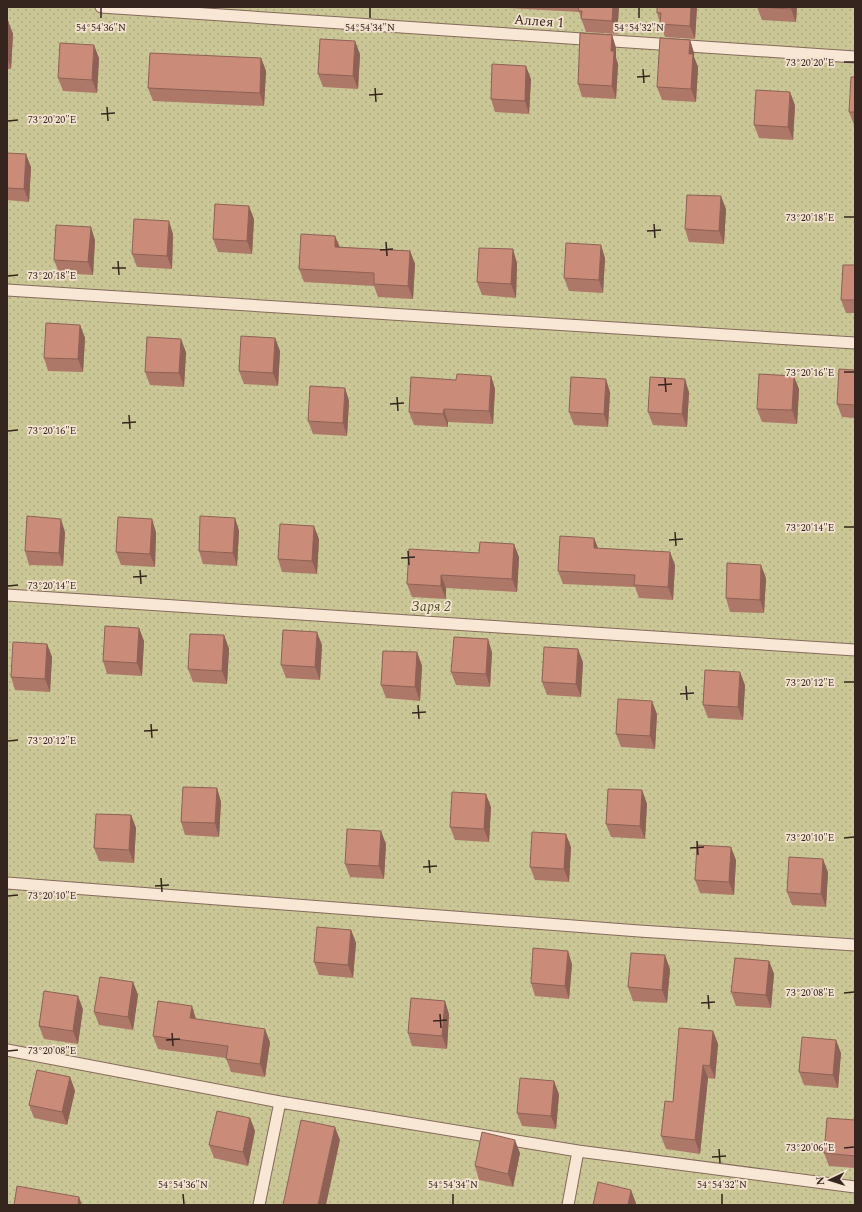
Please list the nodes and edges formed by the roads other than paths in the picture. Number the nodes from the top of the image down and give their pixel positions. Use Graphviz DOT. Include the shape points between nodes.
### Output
graph roads {
  1 [pos="101,7"];
  2 [pos="855,57"];
  3 [pos="7,290"];
  4 [pos="855,343"];
  5 [pos="7,595"];
  6 [pos="855,650"];
  7 [pos="7,883"];
  8 [pos="855,945"];
  9 [pos="7,1050"];
  10 [pos="280,1102"];
  11 [pos="578,1152"];
  12 [pos="855,1187"];
  13 [pos="259,1205"];
  14 [pos="568,1205"];
  1 -- 2 [label="lane, Аллея 1"];
  3 -- 4 [label="lane"];
  5 -- 6 [label="lane"];
  7 -- 8 [label="lane"];
  9 -- 10 [label="lane"];
  10 -- 11 [label="lane"];
  10 -- 13 [label="lane"];
  11 -- 12 [label="lane"];
  11 -- 14 [label="lane"];
}
